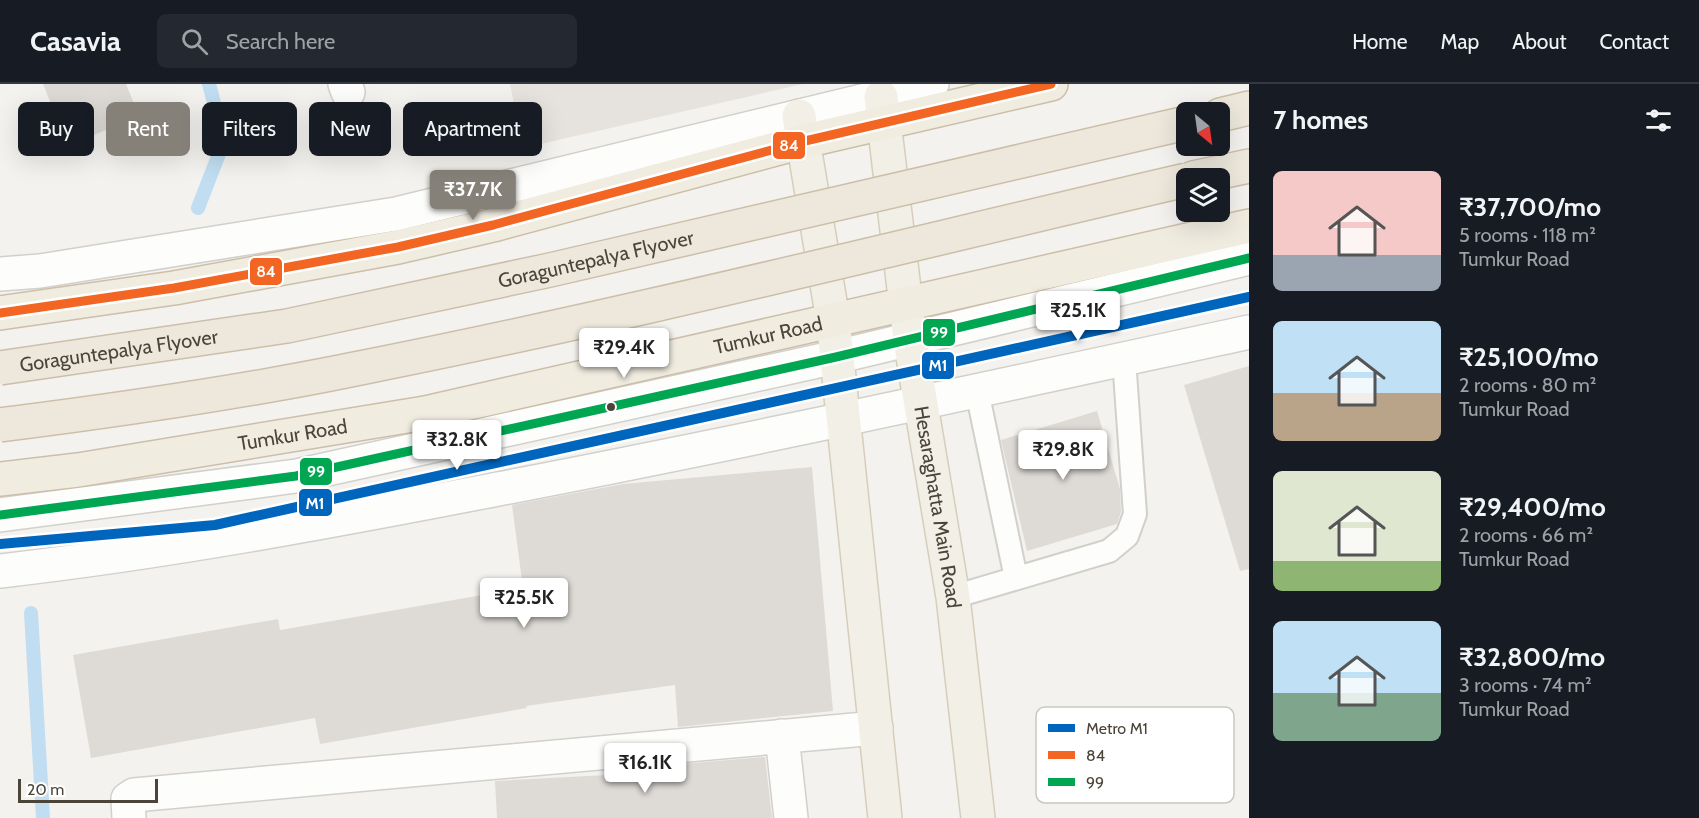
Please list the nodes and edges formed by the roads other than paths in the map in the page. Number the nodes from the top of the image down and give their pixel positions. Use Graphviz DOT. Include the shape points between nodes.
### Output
graph roads {
  1 [pos="932,84"];
  2 [pos="1051,84"];
  3 [pos="1249,108"];
  4 [pos="884,111"];
  5 [pos="1230,113"];
  6 [pos="1176,125"];
  7 [pos="802,129"];
  8 [pos="1249,166"];
  9 [pos="1230,170"];
  10 [pos="1176,182"];
  11 [pos="1249,226"];
  12 [pos="1249,258"];
  13 [pos="0,274"];
  14 [pos="907,305"];
  15 [pos="0,313"];
  16 [pos="833,320"];
  17 [pos="1249,332"];
  18 [pos="910,339"];
  19 [pos="836,357"];
  20 [pos="1124,359"];
  21 [pos="0,368"];
  22 [pos="977,391"];
  23 [pos="919,404"];
  24 [pos="843,420"];
  25 [pos="0,425"];
  26 [pos="0,479"];
  27 [pos="0,515"];
  28 [pos="0,571"];
  29 [pos="1016,578"];
  30 [pos="953,597"];
  31 [pos="876,728"];
  32 [pos="782,736"];
  33 [pos="129,818"];
  34 [pos="791,818"];
  35 [pos="885,818"];
  36 [pos="978,818"];
  1 -- 4 [label="street"];
  2 -- 4 [label="highway"];
  3 -- 5 [label="highway"];
  4 -- 7 [label="highway"];
  4 -- 14 [label="main road, Hesaraghatta Main Road"];
  6 -- 21 [label="highway, Goraguntepalya Flyover, bridge" via="550,270 287,326"];
  7 -- 13 [label="street" via="396,214 40,271"];
  7 -- 15 [label="highway" via="493,225 398,247 174,288"];
  7 -- 16 [label="main road"];
  8 -- 9 [label="highway"];
  10 -- 25 [label="highway, bridge" via="353,370"];
  11 -- 14 [label="highway, Tumkur Road"];
  12 -- 18 [label="street"];
  14 -- 16 [label="highway, Tumkur Road"];
  14 -- 18 [label="main road, Hesaraghatta Main Road"];
  16 -- 19 [label="main road"];
  16 -- 26 [label="highway, Tumkur Road" via="425,413"];
  17 -- 20 [label="street"];
  18 -- 19 [label="street"];
  18 -- 23 [label="main road, Hesaraghatta Main Road"];
  19 -- 24 [label="main road"];
  19 -- 27 [label="street" via="296,476"];
  20 -- 22 [label="street"];
  20 -- 29 [label="lane" via="1135,514 1127,536 1109,551"];
  22 -- 23 [label="street"];
  22 -- 29 [label="lane"];
  23 -- 24 [label="street"];
  23 -- 30 [label="main road, Hesaraghatta Main Road"];
  24 -- 28 [label="street" via="330,522 105,559"];
  24 -- 31 [label="main road"];
  29 -- 30 [label="lane"];
  30 -- 36 [label="main road, Hesaraghatta Main Road"];
  31 -- 32 [label="street"];
  31 -- 35 [label="main road"];
  32 -- 33 [label="street" via="134,795 128,799"];
  32 -- 34 [label="street"];
}
